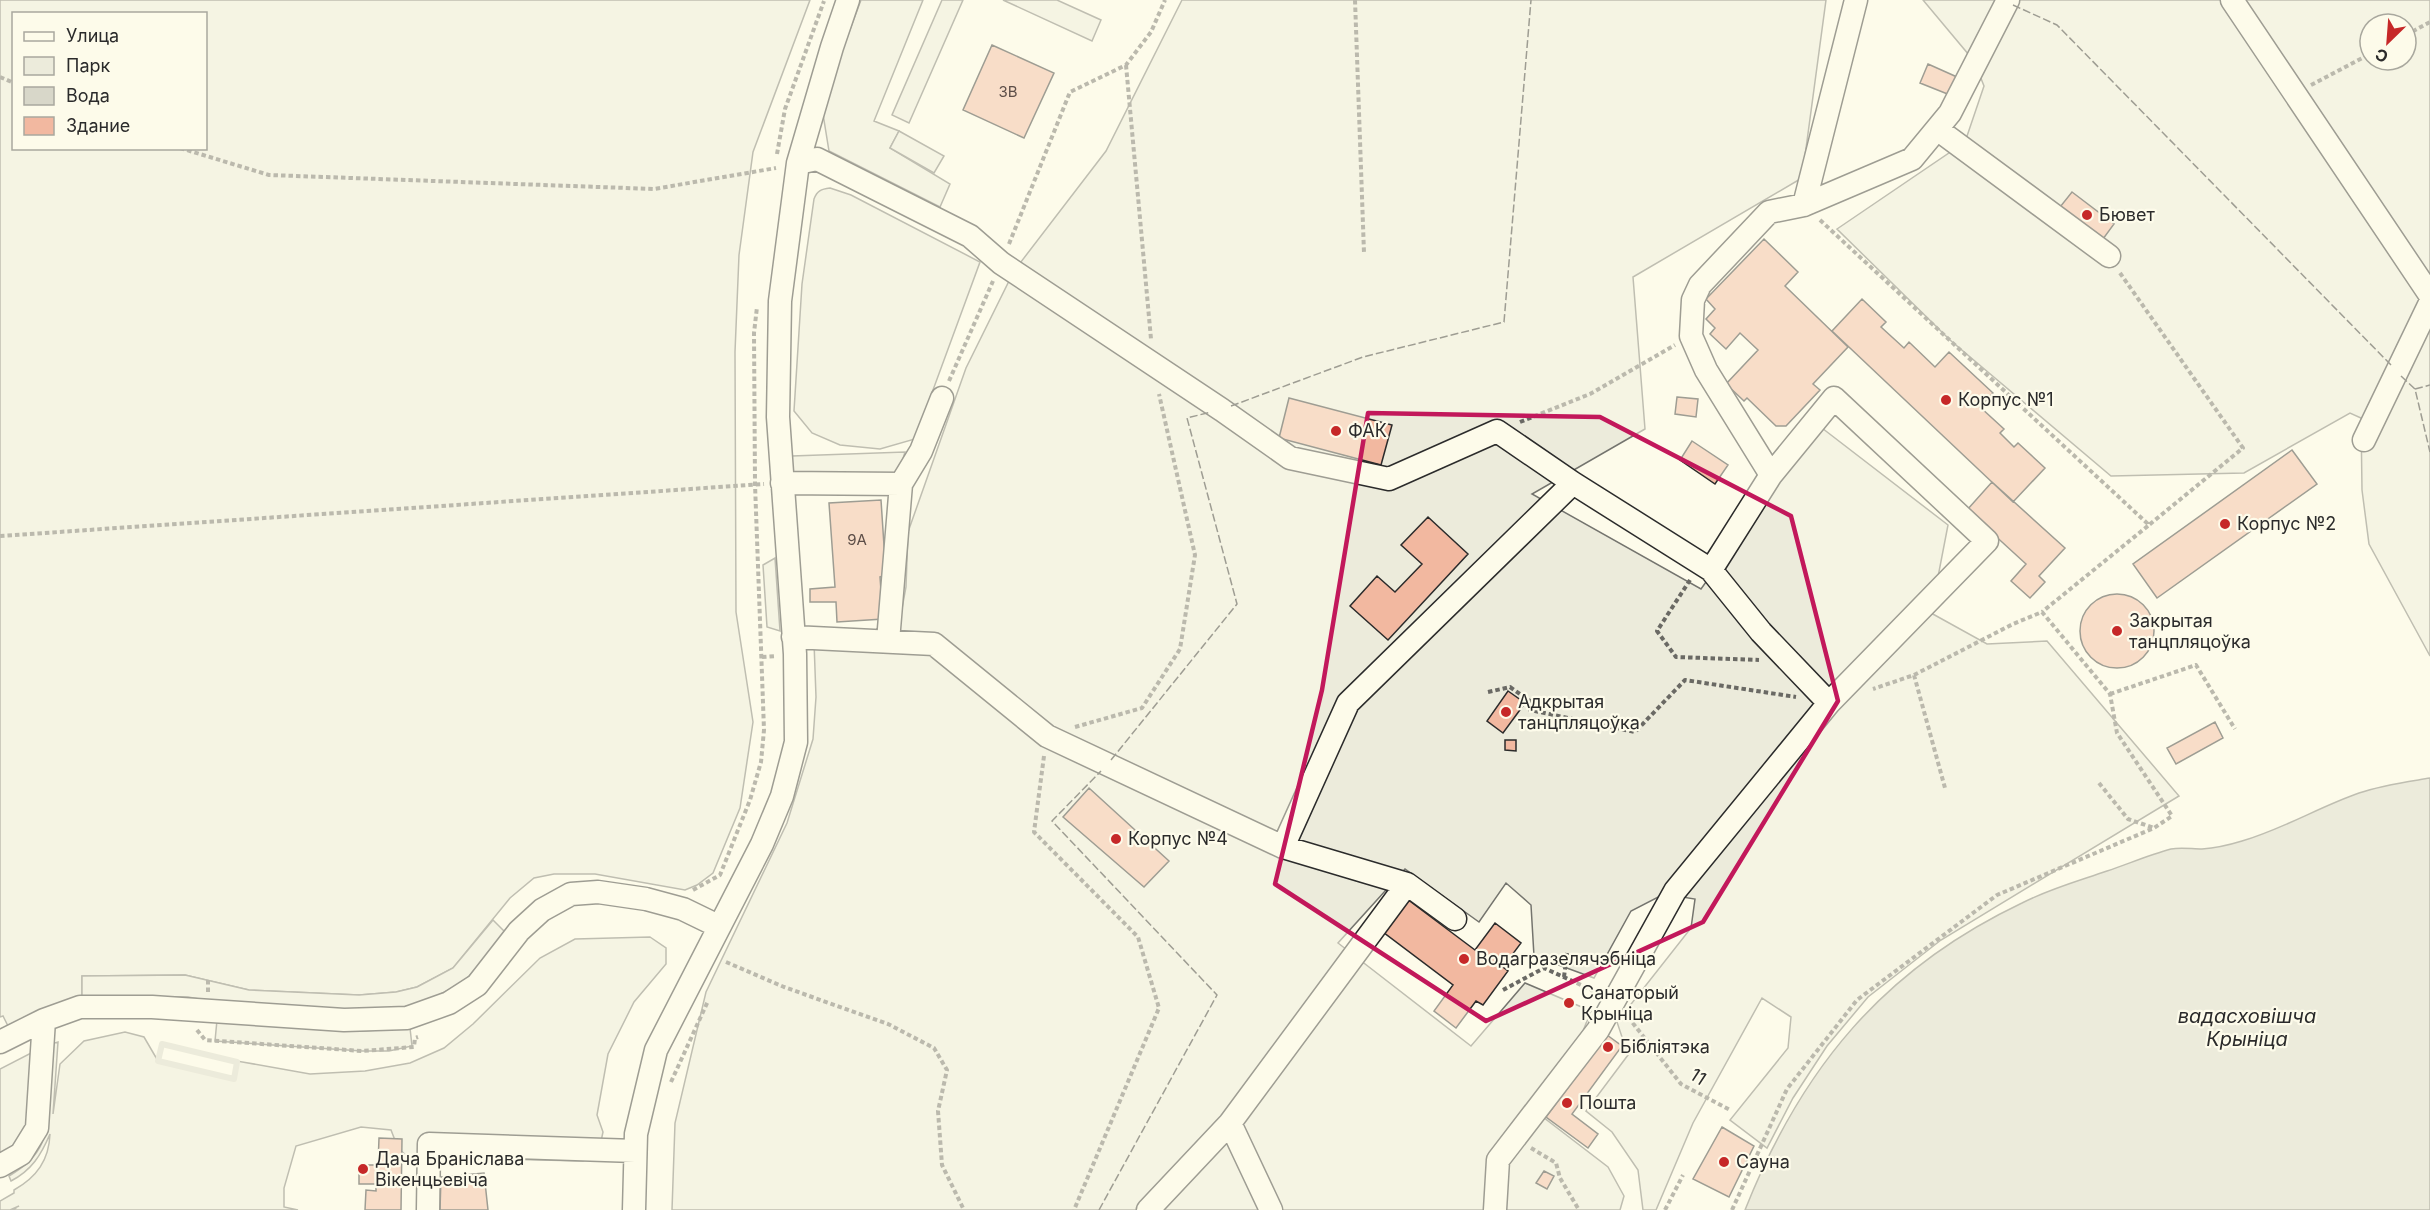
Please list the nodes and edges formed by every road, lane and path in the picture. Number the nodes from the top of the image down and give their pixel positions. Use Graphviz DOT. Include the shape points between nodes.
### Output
graph roads {
  1 [pos="848,0"];
  2 [pos="1165,0"];
  3 [pos="1355,0"];
  4 [pos="1856,0"];
  5 [pos="2008,0"];
  6 [pos="2232,0"];
  7 [pos="2358,60"];
  8 [pos="1126,65"];
  9 [pos="2294,93"];
  10 [pos="1937,129"];
  11 [pos="187,150"];
  12 [pos="798,163"];
  13 [pos="1804,205"];
  14 [pos="1364,254"];
  15 [pos="2109,256"];
  16 [pos="1002,263"];
  17 [pos="2430,295"];
  18 [pos="2430,303"];
  19 [pos="1691,336"];
  20 [pos="1153,365"];
  21 [pos="942,398"];
  22 [pos="1497,431"];
  23 [pos="2364,440"];
  24 [pos="1772,475"];
  25 [pos="783,483"];
  26 [pos="1573,483"];
  27 [pos="901,484"];
  28 [pos="2150,525"];
  29 [pos="0,537"];
  30 [pos="1711,570"];
  31 [pos="2042,612"];
  32 [pos="793,637"];
  33 [pos="888,641"];
  34 [pos="1790,662"];
  35 [pos="1914,675"];
  36 [pos="1872,689"];
  37 [pos="1488,692"];
  38 [pos="2110,694"];
  39 [pos="1829,703"];
  40 [pos="2235,729"];
  41 [pos="1047,736"];
  42 [pos="2099,783"];
  43 [pos="1945,788"];
  44 [pos="2154,828"];
  45 [pos="1283,847"];
  46 [pos="720,875"];
  47 [pos="1407,884"];
  48 [pos="691,891"];
  49 [pos="1455,919"];
  50 [pos="718,926"];
  51 [pos="1567,953"];
  52 [pos="726,962"];
  53 [pos="1564,977"];
  54 [pos="1503,990"];
  55 [pos="1615,1000"];
  56 [pos="708,1001"];
  57 [pos="44,1020"];
  58 [pos="1603,1022"];
  59 [pos="0,1042"];
  60 [pos="668,1094"];
  61 [pos="1730,1110"];
  62 [pos="1230,1123"];
  63 [pos="1516,1137"];
  64 [pos="635,1150"];
  65 [pos="0,1166"];
  66 [pos="1683,1175"];
  67 [pos="428,1210"];
  68 [pos="634,1210"];
  69 [pos="964,1210"];
  70 [pos="1074,1210"];
  71 [pos="1148,1210"];
  72 [pos="1271,1210"];
  73 [pos="1495,1210"];
  74 [pos="1579,1210"];
  75 [pos="1665,1210"];
  76 [pos="1732,1210"];
  1 -- 12 [label="street"];
  2 -- 8 [label="path" via="1151,32"];
  3 -- 14 [label="path"];
  4 -- 13 [label="street"];
  5 -- 10 [label="street" via="1950,113"];
  6 -- 9 [label="street"];
  7 -- 9 [label="path"];
  8 -- 16 [label="path" via="1070,92"];
  8 -- 20 [label="path"];
  9 -- 17 [label="street"];
  10 -- 13 [label="street" via="1912,159"];
  10 -- 15 [label="street"];
  11 -- 12 [label="path" via="269,175 654,189"];
  12 -- 16 [label="street" via="817,159 970,236"];
  12 -- 25 [label="street" via="780,301 778,417"];
  13 -- 19 [label="street" via="1769,212 1700,285 1693,300"];
  13 -- 28 [label="path"];
  15 -- 28 [label="path" via="2243,448"];
  16 -- 20 [label="street"];
  16 -- 21 [label="path"];
  18 -- 23 [label="street"];
  19 -- 22 [label="path" via="1590,394"];
  19 -- 24 [label="street" via="1706,370"];
  20 -- 22 [label="street" via="1290,458 1389,479"];
  20 -- 41 [label="path" via="1195,555 1180,649 1142,708"];
  21 -- 27 [label="street" via="921,451"];
  22 -- 26 [label="street"];
  24 -- 30 [label="street"];
  24 -- 39 [label="street" via="1834,398 1987,541"];
  25 -- 27 [label="street"];
  25 -- 29 [label="path"];
  25 -- 32 [label="street"];
  26 -- 30 [label="street"];
  26 -- 45 [label="street" via="1348,703"];
  27 -- 33 [label="street"];
  28 -- 31 [label="path"];
  30 -- 34 [label="street"];
  30 -- 34 [label="path" via="1693,575 1657,631 1676,657"];
  31 -- 35 [label="path"];
  31 -- 38 [label="path"];
  32 -- 33 [label="street"];
  32 -- 50 [label="street" via="797,715 791,765 762,844"];
  33 -- 41 [label="street" via="934,644"];
  34 -- 39 [label="street"];
  35 -- 36 [label="path"];
  35 -- 43 [label="path"];
  37 -- 39 [label="path" via="1510,687 1530,701 1530,710 1635,732 1685,680"];
  38 -- 40 [label="path" via="2196,665"];
  38 -- 44 [label="path" via="2117,733 2172,816"];
  39 -- 55 [label="street" via="1675,891"];
  41 -- 45 [label="street"];
  41 -- 70 [label="path" via="1034,832 1138,937 1159,1008"];
  42 -- 44 [label="path" via="2128,819"];
  44 -- 76 [label="path" via="1997,895 1857,1000 1787,1089"];
  45 -- 47 [label="street"];
  46 -- 48 [label="path"];
  47 -- 49 [label="street"];
  47 -- 62 [label="street"];
  50 -- 57 [label="street" via="682,909 646,899 598,892 571,894 542,910 519,931 477,985 449,1003 407,1018 344,1020 152,1007 80,1007"];
  50 -- 64 [label="street" via="656,1050 642,1101"];
  51 -- 53 [label="path"];
  52 -- 69 [label="path" via="888,1024 934,1048 947,1070 938,1111 942,1165"];
  53 -- 54 [label="path" via="1544,968"];
  53 -- 58 [label="path" via="1592,990"];
  55 -- 58 [label="street"];
  55 -- 61 [label="path, 11" via="1682,1084"];
  56 -- 60 [label="path"];
  57 -- 59 [label="street"];
  57 -- 65 [label="street" via="38,1128 21,1154"];
  58 -- 63 [label="street"];
  62 -- 71 [label="street"];
  62 -- 72 [label="street"];
  63 -- 73 [label="street" via="1498,1160"];
  63 -- 74 [label="path" via="1556,1163 1560,1178"];
  64 -- 67 [label="street" via="429,1144"];
  64 -- 68 [label="street"];
  66 -- 75 [label="path"];
}
